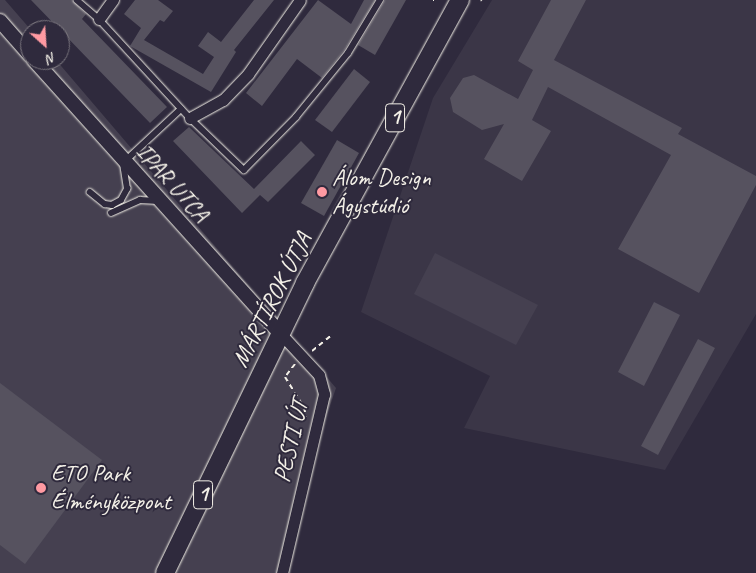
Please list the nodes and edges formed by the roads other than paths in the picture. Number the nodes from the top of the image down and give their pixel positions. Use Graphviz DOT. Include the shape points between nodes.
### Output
graph roads {
  1 [pos="77,0"];
  2 [pos="113,0"];
  3 [pos="300,0"];
  4 [pos="380,0"];
  5 [pos="460,0"];
  6 [pos="99,19"];
  7 [pos="0,21"];
  8 [pos="20,44"];
  9 [pos="43,70"];
  10 [pos="181,109"];
  11 [pos="190,118"];
  12 [pos="123,163"];
  13 [pos="90,192"];
  14 [pos="158,201"];
  15 [pos="111,213"];
  16 [pos="280,334"];
  17 [pos="164,573"];
  18 [pos="282,573"];
  1 -- 6 [label="lane"];
  2 -- 6 [label="street"];
  3 -- 11 [label="street" via="248,74 223,100"];
  4 -- 11 [label="lane" via="348,53 296,117 244,170"];
  5 -- 16 [label="main road, MÁRTÍROK ÚTJA / 1"];
  6 -- 10 [label="lane"];
  7 -- 8 [label="street"];
  9 -- 12 [label="street, IPAR UTCA"];
  10 -- 11 [label="lane"];
  10 -- 12 [label="lane"];
  12 -- 13 [label="lane" via="127,188 121,200 112,205 105,204"];
  12 -- 14 [label="street, IPAR UTCA"];
  14 -- 15 [label="lane" via="140,200"];
  14 -- 16 [label="street, IPAR UTCA"];
  16 -- 17 [label="main road, MÁRTÍROK ÚTJA / 1"];
  16 -- 18 [label="street, PESTI ÚT" via="319,375 324,394"];
}
